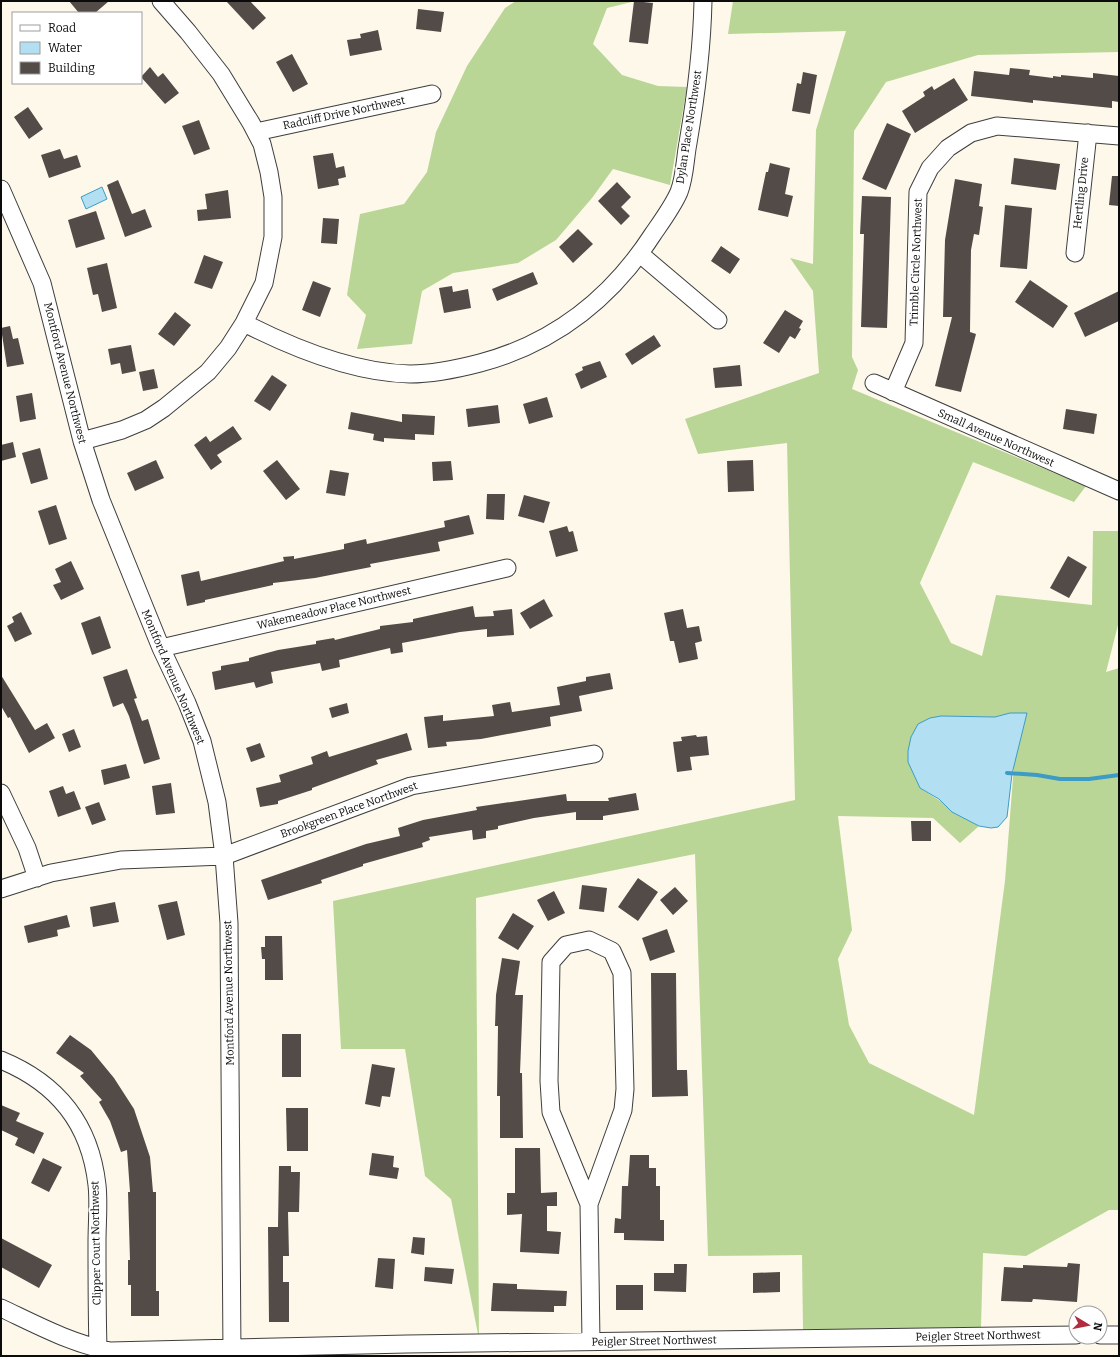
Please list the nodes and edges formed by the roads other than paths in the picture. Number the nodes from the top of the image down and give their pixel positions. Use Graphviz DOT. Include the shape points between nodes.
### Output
graph roads {
  1 [pos="161,1"];
  2 [pos="703,1"];
  3 [pos="432,94"];
  4 [pos="256,132"];
  5 [pos="1088,133"];
  6 [pos="1119,136"];
  7 [pos="1,189"];
  8 [pos="1075,253"];
  9 [pos="640,254"];
  10 [pos="718,320"];
  11 [pos="244,324"];
  12 [pos="874,383"];
  13 [pos="893,392"];
  14 [pos="82,441"];
  15 [pos="1119,492"];
  16 [pos="507,568"];
  17 [pos="161,648"];
  18 [pos="594,754"];
  19 [pos="1,793"];
  20 [pos="224,856"];
  21 [pos="37,878"];
  22 [pos="1,889"];
  23 [pos="1,1060"];
  24 [pos="589,1204"];
  25 [pos="1,1308"];
  26 [pos="1068,1335"];
  27 [pos="1108,1335"];
  28 [pos="1119,1335"];
  29 [pos="591,1342"];
  30 [pos="98,1348"];
  31 [pos="232,1352"];
  1 -- 4 [label="street" via="221,74"];
  2 -- 9 [label="street, Dylan Place Northwest" via="692,119 679,191"];
  3 -- 4 [label="street, Radcliff Drive Northwest"];
  4 -- 11 [label="street" via="269,172 273,197 273,237 264,283"];
  5 -- 6 [label="street, Trimble Circle Northwest"];
  5 -- 8 [label="street, Hertling Drive"];
  5 -- 13 [label="street, Trimble Circle Northwest" via="997,126 971,133 948,148 930,168 918,192 914,343"];
  7 -- 14 [label="street, Montford Avenue Northwest" via="42,284"];
  9 -- 10 [label="street"];
  9 -- 11 [label="street, Dylan Place Northwest" via="610,288 571,322 550,336 506,356 461,368 409,374 356,367 307,351"];
  11 -- 14 [label="street" via="208,372 164,408 146,420 122,430"];
  12 -- 13 [label="street, Small Avenue Northwest"];
  13 -- 15 [label="street, Small Avenue Northwest"];
  14 -- 17 [label="street, Montford Avenue Northwest" via="101,500"];
  16 -- 17 [label="street, Wakemeadow Place Northwest"];
  17 -- 20 [label="street, Montford Avenue Northwest" via="202,741 217,802"];
  18 -- 20 [label="street, Brookgreen Place Northwest" via="411,786"];
  19 -- 21 [label="street"];
  20 -- 21 [label="street, Brookgreen Place Northwest" via="121,860"];
  20 -- 31 [label="street, Montford Avenue Northwest" via="229,923"];
  21 -- 22 [label="street, Brookgreen Place Northwest"];
  23 -- 30 [label="street, Clipper Court Northwest" via="24,1069 50,1088 73,1115 91,1152 97,1185"];
  24 -- 24 [label="street" via="623,1110 625,1089 622,973 612,951 589,940 566,945 551,962 549,1081 551,1112"];
  24 -- 29 [label="street"];
  25 -- 30 [label="street, Peigler Street Northwest" via="66,1339"];
  26 -- 29 [label="street, Peigler Street Northwest"];
  27 -- 28 [label="street"];
  29 -- 31 [label="street, Peigler Street Northwest"];
  30 -- 31 [label="street, Peigler Street Northwest" via="110,1351"];
}
